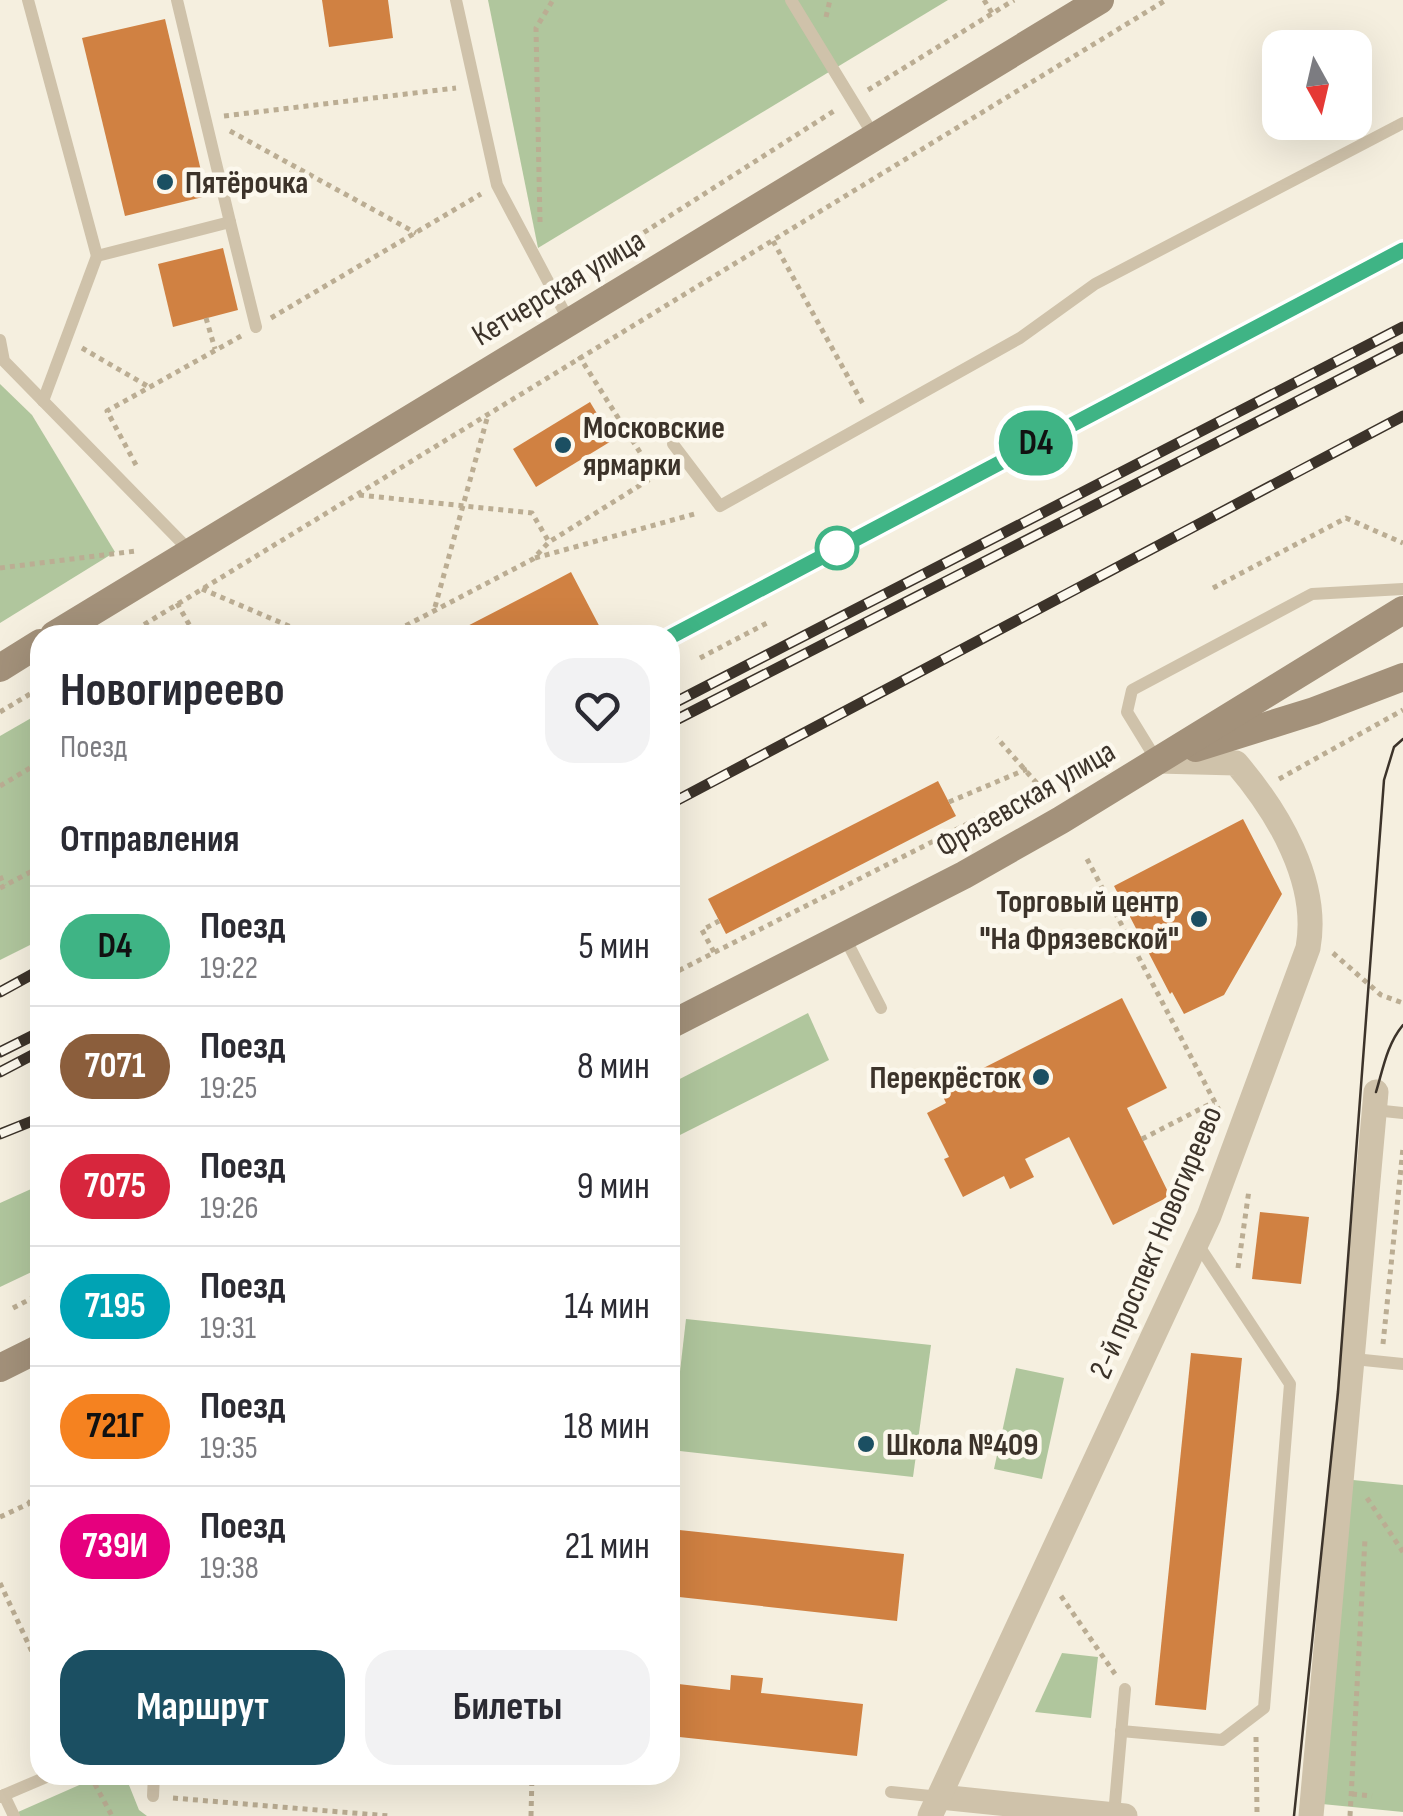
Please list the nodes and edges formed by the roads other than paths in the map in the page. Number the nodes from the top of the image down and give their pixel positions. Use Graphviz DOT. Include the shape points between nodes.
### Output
graph roads {
  1 [pos="28,0"];
  2 [pos="177,0"];
  3 [pos="456,0"];
  4 [pos="791,0"];
  5 [pos="1100,0"];
  6 [pos="1403,123"];
  7 [pos="874,136"];
  8 [pos="230,222"];
  9 [pos="97,256"];
  10 [pos="569,321"];
  11 [pos="256,328"];
  12 [pos="0,340"];
  13 [pos="2,361"];
  14 [pos="43,401"];
  15 [pos="672,444"];
  16 [pos="181,542"];
  17 [pos="1403,588"];
  18 [pos="1403,610"];
  19 [pos="68,625"];
  20 [pos="30,649"];
  21 [pos="0,668"];
  22 [pos="1403,677"];
  23 [pos="1157,761"];
  24 [pos="844,936"];
  25 [pos="881,1008"];
  26 [pos="680,1021"];
  27 [pos="1376,1101"];
  28 [pos="1403,1112"];
  29 [pos="1196,1242"];
  30 [pos="30,1353"];
  31 [pos="1354,1359"];
  32 [pos="1403,1364"];
  33 [pos="0,1368"];
  34 [pos="1125,1688"];
  35 [pos="1122,1731"];
  36 [pos="30,1784"];
  37 [pos="154,1785"];
  38 [pos="891,1792"];
  39 [pos="2,1796"];
  40 [pos="153,1796"];
  41 [pos="935,1807"];
  42 [pos="1039,1812"];
  43 [pos="1114,1815"];
  44 [pos="14,1816"];
  45 [pos="1125,1816"];
  46 [pos="1311,1816"];
  1 -- 9 [label="lane"];
  2 -- 8 [label="lane"];
  3 -- 10 [label="lane" via="496,185"];
  4 -- 7 [label="lane"];
  5 -- 7 [label="main road, Кетчерская улица"];
  6 -- 15 [label="lane" via="1095,284 1020,338 720,506"];
  7 -- 10 [label="main road, Кетчерская улица"];
  8 -- 9 [label="lane"];
  8 -- 11 [label="lane"];
  9 -- 14 [label="lane"];
  10 -- 16 [label="main road, Кетчерская улица"];
  12 -- 13 [label="lane"];
  13 -- 14 [label="lane"];
  14 -- 16 [label="lane"];
  16 -- 19 [label="main road, Кетчерская улица"];
  17 -- 23 [label="lane" via="1312,594 1132,690 1127,712"];
  18 -- 23 [label="main road, Фрязевская улица"];
  20 -- 21 [label="main road"];
  22 -- 23 [label="main road"];
  23 -- 24 [label="main road, Фрязевская улица"];
  23 -- 29 [label="street, 2-й проспект Новогиреево" via="1236,763 1259,790 1309,899 1310,933 1300,972"];
  24 -- 25 [label="lane"];
  24 -- 26 [label="main road, Фрязевская улица"];
  27 -- 28 [label="lane"];
  27 -- 31 [label="street"];
  29 -- 35 [label="lane" via="1290,1384 1264,1708 1222,1740"];
  29 -- 41 [label="street, 2-й проспект Новогиреево"];
  30 -- 33 [label="main road"];
  31 -- 32 [label="lane"];
  31 -- 46 [label="street"];
  34 -- 35 [label="lane"];
  35 -- 43 [label="lane"];
  36 -- 39 [label="lane"];
  37 -- 40 [label="lane"];
  38 -- 41 [label="lane"];
  39 -- 44 [label="lane"];
  41 -- 42 [label="street"];
  42 -- 43 [label="street"];
  43 -- 45 [label="street"];
}
